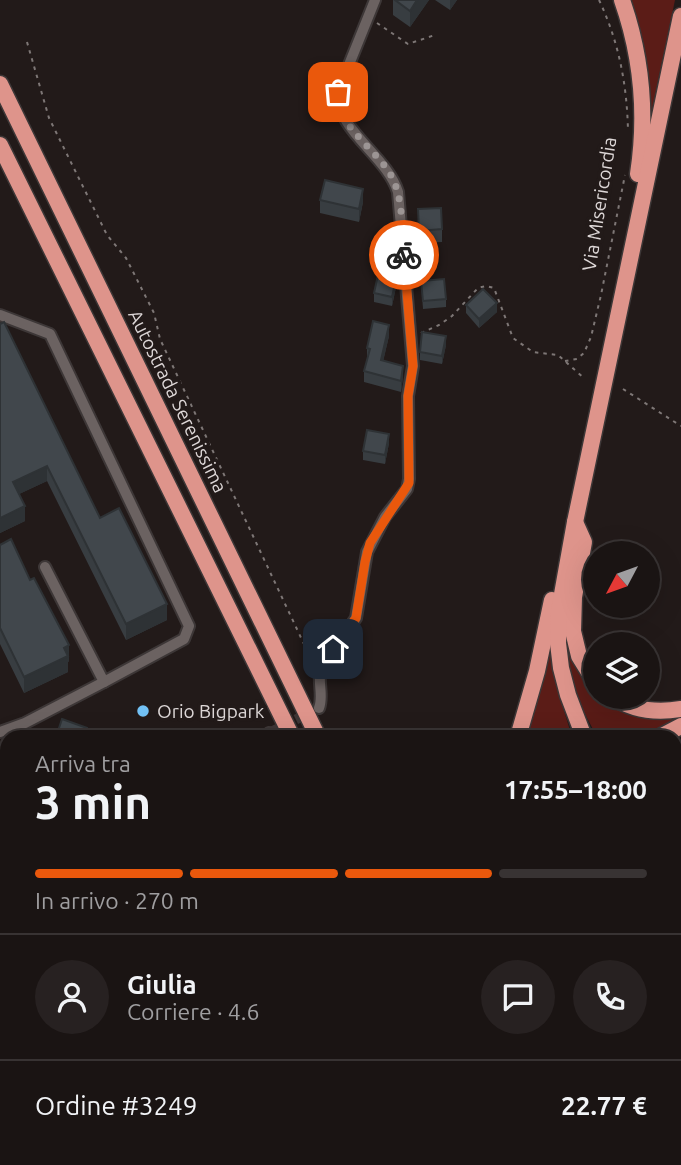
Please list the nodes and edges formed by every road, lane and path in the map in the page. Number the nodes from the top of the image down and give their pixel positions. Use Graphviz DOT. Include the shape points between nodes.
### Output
graph roads {
  1 [pos="374,0"];
  2 [pos="599,0"];
  3 [pos="622,0"];
  4 [pos="369,15"];
  5 [pos="681,16"];
  6 [pos="435,35"];
  7 [pos="27,42"];
  8 [pos="681,54"];
  9 [pos="0,84"];
  10 [pos="667,86"];
  11 [pos="628,130"];
  12 [pos="0,145"];
  13 [pos="625,169"];
  14 [pos="622,301"];
  15 [pos="0,315"];
  16 [pos="411,336"];
  17 [pos="565,360"];
  18 [pos="585,379"];
  19 [pos="623,389"];
  20 [pos="681,426"];
  21 [pos="575,522"];
  22 [pos="45,567"];
  23 [pos="583,662"];
  24 [pos="321,668"];
  25 [pos="104,682"];
  26 [pos="319,708"];
  27 [pos="643,709"];
  28 [pos="681,709"];
  29 [pos="6,730"];
  30 [pos="289,730"];
  31 [pos="315,730"];
  32 [pos="520,730"];
  33 [pos="581,730"];
  1 -- 4 [label="street"];
  2 -- 11 [label="path, Via Misericordia" via="622,64"];
  3 -- 14 [label="highway" via="638,62 644,124 621,264"];
  4 -- 6 [label="path" via="408,44"];
  4 -- 16 [label="street" via="337,101 348,124 379,158 398,192"];
  5 -- 10 [label="highway"];
  7 -- 24 [label="path" via="48,118 107,235 126,258 154,313 165,352 312,662"];
  8 -- 10 [label="highway"];
  9 -- 31 [label="highway, Autostrada Serenissima"];
  10 -- 14 [label="highway"];
  12 -- 30 [label="highway"];
  13 -- 17 [label="path, Via Misericordia" via="591,337 584,353"];
  14 -- 21 [label="highway"];
  15 -- 25 [label="street" via="50,334 189,626 184,639"];
  16 -- 17 [label="path" via="439,325 478,288 486,286 494,288 513,338 533,352"];
  16 -- 24 [label="street" via="409,483 367,552 356,618"];
  17 -- 18 [label="path"];
  19 -- 20 [label="path"];
  21 -- 23 [label="highway" via="583,542 573,631"];
  21 -- 32 [label="highway" via="563,538 537,671"];
  21 -- 33 [label="highway" via="558,643 568,695"];
  22 -- 25 [label="street"];
  24 -- 26 [label="street"];
  25 -- 29 [label="street"];
  27 -- 28 [label="highway"];
}
